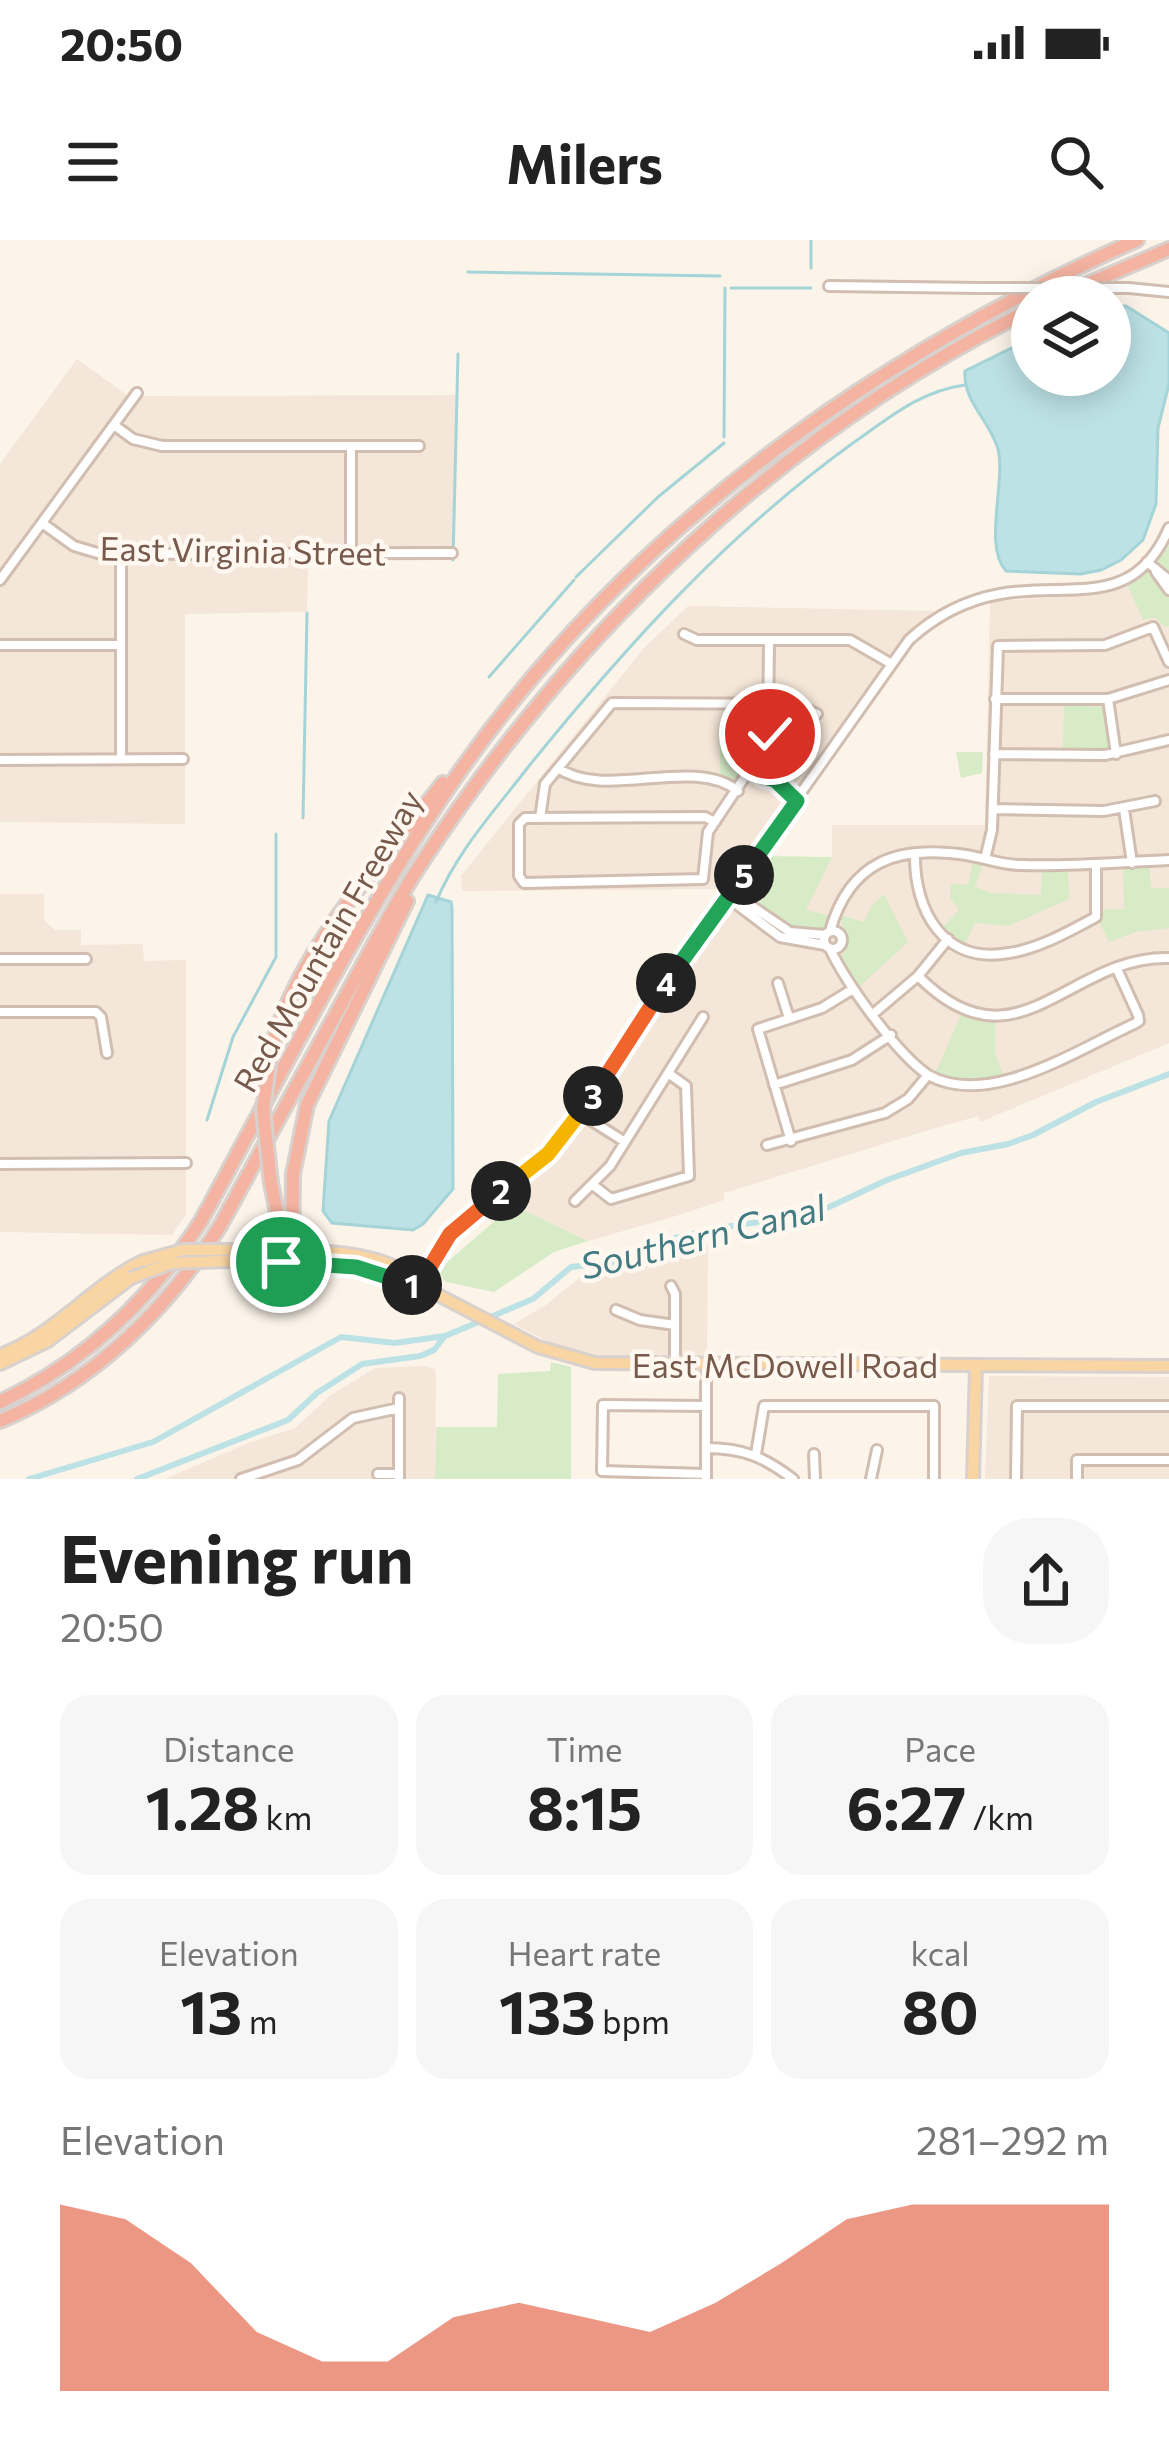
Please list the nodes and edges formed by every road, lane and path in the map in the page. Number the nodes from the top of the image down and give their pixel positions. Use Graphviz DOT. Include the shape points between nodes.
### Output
graph roads {
  1 [pos="1137,240"];
  2 [pos="1169,249"];
  3 [pos="1106,276"];
  4 [pos="830,286"];
  5 [pos="1169,292"];
  6 [pos="1011,321"];
  7 [pos="137,393"];
  8 [pos="114,425"];
  9 [pos="351,446"];
  10 [pos="419,446"];
  11 [pos="42,523"];
  12 [pos="1169,528"];
  13 [pos="351,553"];
  14 [pos="452,553"];
  15 [pos="121,554"];
  16 [pos="1147,562"];
  17 [pos="1155,571"];
  18 [pos="0,580"];
  19 [pos="1169,580"];
  20 [pos="1169,590"];
  21 [pos="684,634"];
  22 [pos="769,640"];
  23 [pos="0,645"];
  24 [pos="121,645"];
  25 [pos="1169,662"];
  26 [pos="890,663"];
  27 [pos="1169,680"];
  28 [pos="995,699"];
  29 [pos="1108,699"];
  30 [pos="770,704"];
  31 [pos="502,714"];
  32 [pos="817,714"];
  33 [pos="1169,740"];
  34 [pos="994,754"];
  35 [pos="1116,754"];
  36 [pos="121,759"];
  37 [pos="183,759"];
  38 [pos="0,760"];
  39 [pos="558,768"];
  40 [pos="753,770"];
  41 [pos="738,791"];
  42 [pos="797,801"];
  43 [pos="1155,801"];
  44 [pos="1124,808"];
  45 [pos="993,809"];
  46 [pos="539,818"];
  47 [pos="715,822"];
  48 [pos="442,836"];
  49 [pos="915,854"];
  50 [pos="985,860"];
  51 [pos="1169,860"];
  52 [pos="1132,863"];
  53 [pos="1096,866"];
  54 [pos="729,895"];
  55 [pos="778,922"];
  56 [pos="772,932"];
  57 [pos="948,939"];
  58 [pos="831,940"];
  59 [pos="1169,958"];
  60 [pos="0,959"];
  61 [pos="86,959"];
  62 [pos="1117,969"];
  63 [pos="919,976"];
  64 [pos="778,983"];
  65 [pos="853,989"];
  66 [pos="0,1012"];
  67 [pos="873,1014"];
  68 [pos="703,1017"];
  69 [pos="789,1018"];
  70 [pos="890,1035"];
  71 [pos="106,1053"];
  72 [pos="668,1073"];
  73 [pos="928,1075"];
  74 [pos="774,1085"];
  75 [pos="581,1114"];
  76 [pos="626,1142"];
  77 [pos="791,1142"];
  78 [pos="767,1145"];
  79 [pos="0,1163"];
  80 [pos="186,1163"];
  81 [pos="593,1185"];
  82 [pos="575,1202"];
  83 [pos="287,1256"];
  84 [pos="419,1285"];
  85 [pos="671,1286"];
  86 [pos="616,1310"];
  87 [pos="675,1325"];
  88 [pos="0,1354"];
  89 [pos="0,1364"];
  90 [pos="675,1365"];
  91 [pos="706,1365"];
  92 [pos="976,1366"];
  93 [pos="1169,1366"];
  94 [pos="0,1402"];
  95 [pos="706,1406"];
  96 [pos="1169,1406"];
  97 [pos="0,1421"];
  98 [pos="706,1448"];
  99 [pos="877,1450"];
  100 [pos="756,1454"];
  101 [pos="814,1454"];
  102 [pos="1169,1460"];
  103 [pos="378,1474"];
  104 [pos="399,1476"];
  105 [pos="706,1477"];
  106 [pos="241,1479"];
  107 [pos="794,1479"];
  108 [pos="815,1479"];
  109 [pos="871,1479"];
  110 [pos="934,1479"];
  111 [pos="973,1479"];
  112 [pos="1016,1479"];
  113 [pos="1077,1479"];
  1 -- 31 [label="highway, Red Mountain Freeway" via="998,305 816,418 647,557"];
  2 -- 3 [label="highway"];
  4 -- 5 [label="street, bridge"];
  6 -- 48 [label="highway, Red Mountain Freeway" via="846,420 705,531 555,684"];
  7 -- 8 [label="street"];
  8 -- 9 [label="street" via="162,446"];
  8 -- 11 [label="street"];
  9 -- 10 [label="street"];
  9 -- 13 [label="street"];
  11 -- 15 [label="street, East Virginia Street" via="87,551"];
  11 -- 18 [label="street"];
  12 -- 16 [label="street"];
  13 -- 14 [label="street, East Virginia Street"];
  13 -- 15 [label="street, East Virginia Street"];
  15 -- 24 [label="street"];
  16 -- 17 [label="street"];
  16 -- 26 [label="street" via="1100,589 1006,593 959,607 922,628"];
  17 -- 19 [label="street"];
  17 -- 20 [label="street"];
  21 -- 22 [label="street"];
  22 -- 26 [label="street" via="850,640"];
  22 -- 30 [label="street"];
  23 -- 24 [label="street"];
  24 -- 36 [label="street"];
  25 -- 28 [label="street" via="1153,627 1105,645 998,646"];
  26 -- 42 [label="street"];
  27 -- 29 [label="street"];
  28 -- 29 [label="street"];
  28 -- 34 [label="street"];
  29 -- 35 [label="street"];
  30 -- 32 [label="street"];
  30 -- 39 [label="street" via="609,705"];
  30 -- 40 [label="street" via="768,742"];
  31 -- 83 [label="highway, bridge" via="310,957 286,1003 263,1110"];
  31 -- 94 [label="highway, Red Mountain Freeway" via="374,903 176,1258 104,1336"];
  33 -- 35 [label="street"];
  34 -- 35 [label="street"];
  34 -- 45 [label="street"];
  36 -- 37 [label="street"];
  36 -- 38 [label="street"];
  39 -- 41 [label="street" via="580,778 717,778"];
  39 -- 46 [label="street" via="541,794"];
  40 -- 41 [label="street"];
  40 -- 42 [label="street"];
  41 -- 47 [label="street"];
  42 -- 54 [label="street"];
  43 -- 44 [label="street"];
  44 -- 45 [label="street"];
  44 -- 52 [label="street"];
  45 -- 50 [label="street"];
  46 -- 47 [label="street"];
  46 -- 47 [label="street" via="519,824 524,884 699,882"];
  48 -- 83 [label="highway" via="307,1106"];
  48 -- 97 [label="highway, Red Mountain Freeway" via="192,1269 115,1350"];
  49 -- 50 [label="street"];
  49 -- 57 [label="street" via="922,908"];
  49 -- 58 [label="street" via="864,871 846,892"];
  50 -- 53 [label="street"];
  51 -- 52 [label="street"];
  52 -- 53 [label="street"];
  53 -- 57 [label="street" via="1096,917 1004,954"];
  54 -- 55 [label="street"];
  54 -- 56 [label="street"];
  54 -- 75 [label="street"];
  55 -- 56 [label="street"];
  55 -- 58 [label="street"];
  56 -- 58 [label="street"];
  57 -- 63 [label="street"];
  58 -- 65 [label="street"];
  59 -- 62 [label="street"];
  60 -- 61 [label="street"];
  62 -- 63 [label="street" via="994,1017 952,1006"];
  62 -- 73 [label="street" via="1139,1021 994,1085 964,1088"];
  63 -- 67 [label="street"];
  64 -- 69 [label="street"];
  65 -- 67 [label="street"];
  65 -- 69 [label="street"];
  66 -- 71 [label="street" via="100,1014"];
  67 -- 70 [label="street"];
  68 -- 72 [label="street"];
  69 -- 74 [label="street" via="758,1029"];
  70 -- 73 [label="street"];
  70 -- 74 [label="street" via="852,1060"];
  72 -- 76 [label="street"];
  72 -- 81 [label="street" via="686,1086 689,1176 611,1199"];
  73 -- 77 [label="street" via="893,1109"];
  74 -- 77 [label="street"];
  75 -- 76 [label="street"];
  75 -- 84 [label="street" via="534,1168 450,1234"];
  76 -- 81 [label="street"];
  77 -- 78 [label="street"];
  79 -- 80 [label="street"];
  81 -- 82 [label="street"];
  83 -- 84 [label="main road, East McDowell Road" via="361,1258"];
  83 -- 88 [label="main road, East McDowell Road, bridge" via="183,1250 143,1261"];
  83 -- 89 [label="main road, East McDowell Road, bridge" via="172,1263 131,1278 48,1341"];
  84 -- 90 [label="main road, East McDowell Road" via="582,1361"];
  85 -- 87 [label="street"];
  86 -- 87 [label="street"];
  87 -- 90 [label="street"];
  90 -- 91 [label="main road, East McDowell Road"];
  91 -- 92 [label="main road, East McDowell Road"];
  91 -- 95 [label="street"];
  92 -- 93 [label="main road, East McDowell Road"];
  92 -- 111 [label="main road"];
  95 -- 98 [label="street"];
  95 -- 105 [label="street" via="603,1405 602,1471"];
  96 -- 112 [label="street" via="1017,1406"];
  98 -- 100 [label="street"];
  98 -- 105 [label="street"];
  99 -- 109 [label="street"];
  100 -- 107 [label="street"];
  100 -- 110 [label="street" via="764,1406 934,1406"];
  101 -- 108 [label="street"];
  102 -- 113 [label="street" via="1077,1460"];
  103 -- 104 [label="street"];
  104 -- 106 [label="street" via="399,1403 353,1418 298,1460"];
}
